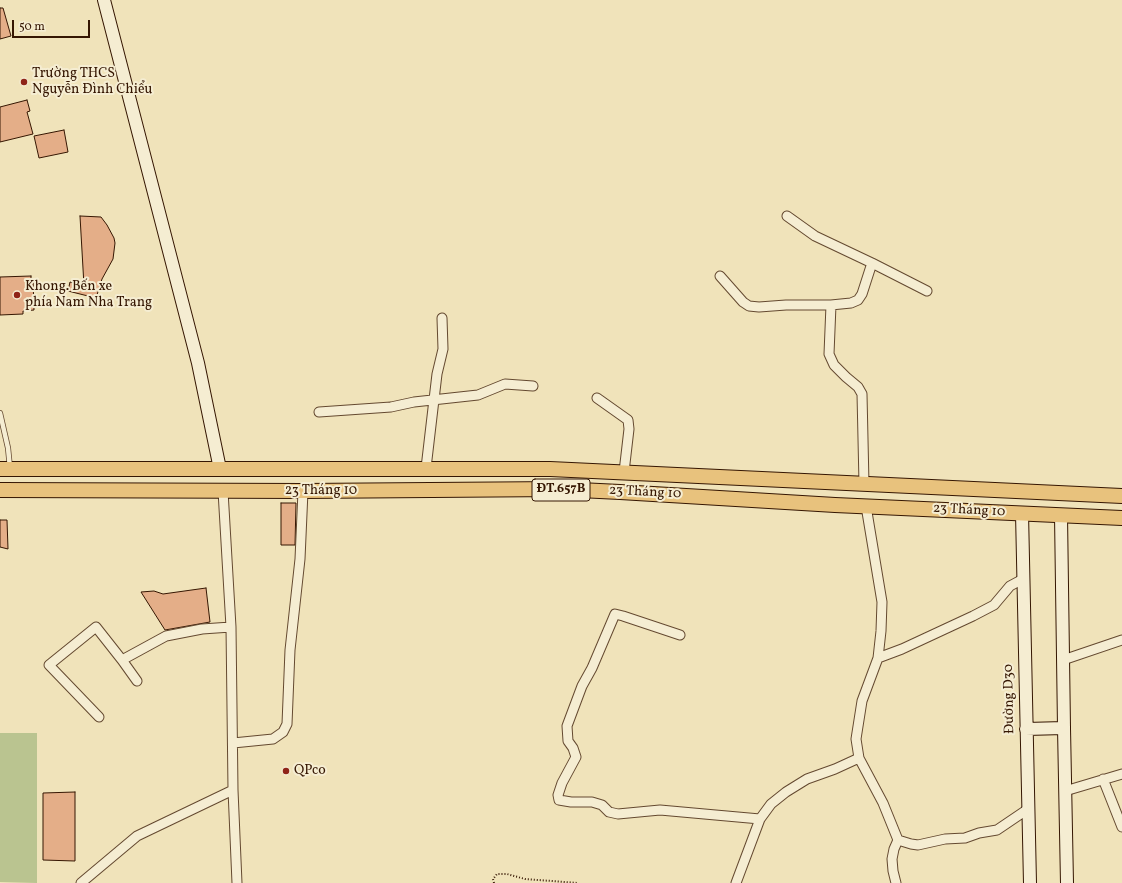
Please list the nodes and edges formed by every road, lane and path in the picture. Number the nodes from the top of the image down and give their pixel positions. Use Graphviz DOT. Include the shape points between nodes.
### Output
graph roads {
  1 [pos="104,0"];
  2 [pos="786,216"];
  3 [pos="872,263"];
  4 [pos="720,276"];
  5 [pos="927,291"];
  6 [pos="831,305"];
  7 [pos="442,318"];
  8 [pos="533,386"];
  9 [pos="597,398"];
  10 [pos="433,400"];
  11 [pos="319,412"];
  12 [pos="0,413"];
  13 [pos="426,468"];
  14 [pos="220,469"];
  15 [pos="5,470"];
  16 [pos="624,472"];
  17 [pos="864,484"];
  18 [pos="5,490"];
  19 [pos="223,491"];
  20 [pos="303,491"];
  21 [pos="1021,491"];
  22 [pos="1061,493"];
  23 [pos="1122,496"];
  24 [pos="866,506"];
  25 [pos="1022,513"];
  26 [pos="1061,515"];
  27 [pos="1122,518"];
  28 [pos="1023,580"];
  29 [pos="231,627"];
  30 [pos="680,635"];
  31 [pos="1122,640"];
  32 [pos="878,658"];
  33 [pos="122,660"];
  34 [pos="1063,660"];
  35 [pos="137,681"];
  36 [pos="99,717"];
  37 [pos="1064,728"];
  38 [pos="1026,729"];
  39 [pos="233,743"];
  40 [pos="859,758"];
  41 [pos="1122,774"];
  42 [pos="1103,779"];
  43 [pos="233,790"];
  44 [pos="1065,791"];
  45 [pos="1028,809"];
  46 [pos="760,820"];
  47 [pos="1122,827"];
  48 [pos="898,840"];
  49 [pos="81,883"];
  50 [pos="237,883"];
  51 [pos="494,883"];
  52 [pos="578,883"];
  53 [pos="736,883"];
  54 [pos="896,883"];
  55 [pos="1030,883"];
  56 [pos="1067,883"];
  1 -- 14 [label="street" via="198,363"];
  2 -- 3 [label="street" via="815,236"];
  3 -- 5 [label="street"];
  3 -- 6 [label="street" via="858,300"];
  4 -- 6 [label="street" via="749,306"];
  6 -- 17 [label="street" via="829,354 834,365 862,394"];
  7 -- 10 [label="street" via="443,349"];
  8 -- 10 [label="street" via="505,384 478,395"];
  9 -- 16 [label="street" via="628,420"];
  10 -- 11 [label="street" via="392,407"];
  10 -- 13 [label="street"];
  12 -- 15 [label="lane" via="8,448"];
  13 -- 14 [label="main road, 23 Tháng 10 / ĐT.657B"];
  13 -- 16 [label="main road, 23 Tháng 10 / ĐT.657B"];
  14 -- 15 [label="main road, 23 Tháng 10 / ĐT.657B"];
  14 -- 19 [label="main road"];
  15 -- 18 [label="main road"];
  16 -- 17 [label="main road, 23 Tháng 10 / ĐT.657B"];
  17 -- 21 [label="main road, 23 Tháng 10 / ĐT.657B"];
  17 -- 24 [label="main road"];
  18 -- 19 [label="main road, 23 Tháng 10 / ĐT.657B"];
  19 -- 20 [label="main road, 23 Tháng 10 / ĐT.657B"];
  19 -- 29 [label="street"];
  20 -- 24 [label="main road, 23 Tháng 10 / ĐT.657B" via="591,490"];
  20 -- 39 [label="street" via="300,559 290,650 287,724 283,732 273,739"];
  21 -- 22 [label="main road, 23 Tháng 10 / ĐT.657B"];
  21 -- 25 [label="main road"];
  22 -- 23 [label="main road, 23 Tháng 10 / ĐT.657B"];
  22 -- 26 [label="main road"];
  24 -- 25 [label="main road, 23 Tháng 10 / ĐT.657B"];
  24 -- 32 [label="street" via="882,602"];
  25 -- 26 [label="main road, 23 Tháng 10 / ĐT.657B"];
  25 -- 28 [label="street, Đường D30"];
  26 -- 27 [label="main road, 23 Tháng 10 / ĐT.657B"];
  26 -- 34 [label="street"];
  28 -- 32 [label="street" via="1010,586 994,605"];
  28 -- 38 [label="street, Đường D30"];
  29 -- 33 [label="street" via="166,636"];
  29 -- 39 [label="street"];
  30 -- 46 [label="street" via="615,614 567,726 568,741 576,757 562,783 559,800 592,802 618,814 660,810"];
  31 -- 34 [label="street"];
  32 -- 40 [label="street" via="859,716 856,738"];
  33 -- 35 [label="street"];
  33 -- 36 [label="street" via="96,627 49,665"];
  34 -- 37 [label="street"];
  37 -- 38 [label="street"];
  37 -- 44 [label="street"];
  38 -- 45 [label="street, Đường D30"];
  39 -- 43 [label="street"];
  40 -- 46 [label="street" via="807,779 786,792 771,804"];
  40 -- 48 [label="street" via="883,803"];
  41 -- 42 [label="street"];
  42 -- 44 [label="street"];
  42 -- 47 [label="street"];
  43 -- 49 [label="street" via="137,836"];
  43 -- 50 [label="street"];
  44 -- 56 [label="street"];
  45 -- 48 [label="street" via="998,830 965,838 918,845"];
  45 -- 55 [label="street, Đường D30"];
  46 -- 53 [label="street"];
  48 -- 54 [label="street" via="892,859"];
  51 -- 52 [label="path" via="496,874"];
}
